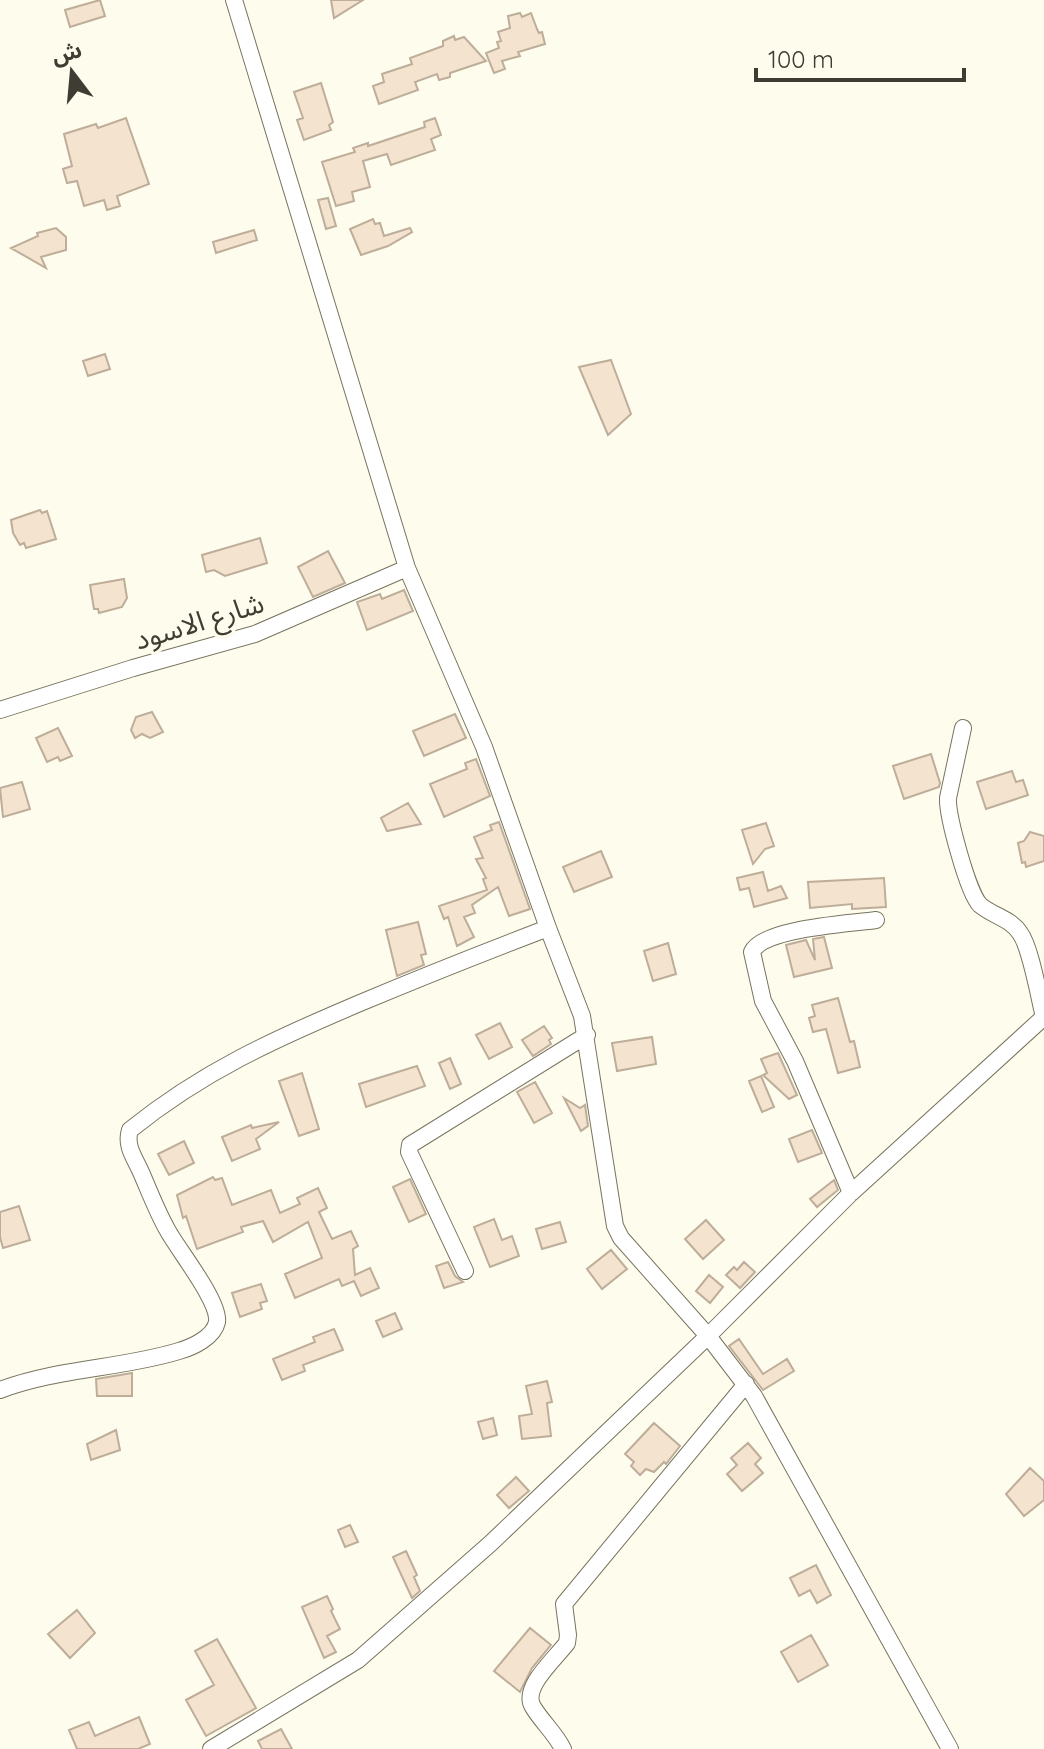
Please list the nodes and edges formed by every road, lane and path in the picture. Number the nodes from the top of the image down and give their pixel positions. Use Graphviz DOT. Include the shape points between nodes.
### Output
graph roads {
  1 [pos="234,0"];
  2 [pos="407,568"];
  3 [pos="0,710"];
  4 [pos="963,728"];
  5 [pos="876,920"];
  6 [pos="548,928"];
  7 [pos="1044,1017"];
  8 [pos="587,1035"];
  9 [pos="851,1193"];
  10 [pos="465,1271"];
  11 [pos="708,1336"];
  12 [pos="746,1384"];
  13 [pos="0,1390"];
  14 [pos="211,1749"];
  15 [pos="563,1749"];
  16 [pos="950,1749"];
  1 -- 2 [label="street"];
  2 -- 3 [label="street, شارع الاسود" via="255,634"];
  2 -- 6 [label="street" via="484,747"];
  4 -- 7 [label="street" via="948,798 958,847 977,902 1021,934"];
  5 -- 9 [label="street" via="783,933 759,941 752,952 763,1001 795,1061"];
  6 -- 8 [label="street"];
  6 -- 13 [label="street" via="262,1045 130,1130 129,1147 167,1229 212,1300 215,1327 183,1350 30,1378"];
  7 -- 9 [label="street"];
  8 -- 10 [label="street" via="410,1145"];
  8 -- 11 [label="street" via="615,1226"];
  9 -- 11 [label="street"];
  11 -- 12 [label="street"];
  11 -- 14 [label="street" via="491,1543 358,1660"];
  12 -- 15 [label="street" via="564,1604 567,1643 529,1696"];
  12 -- 16 [label="street"];
}
